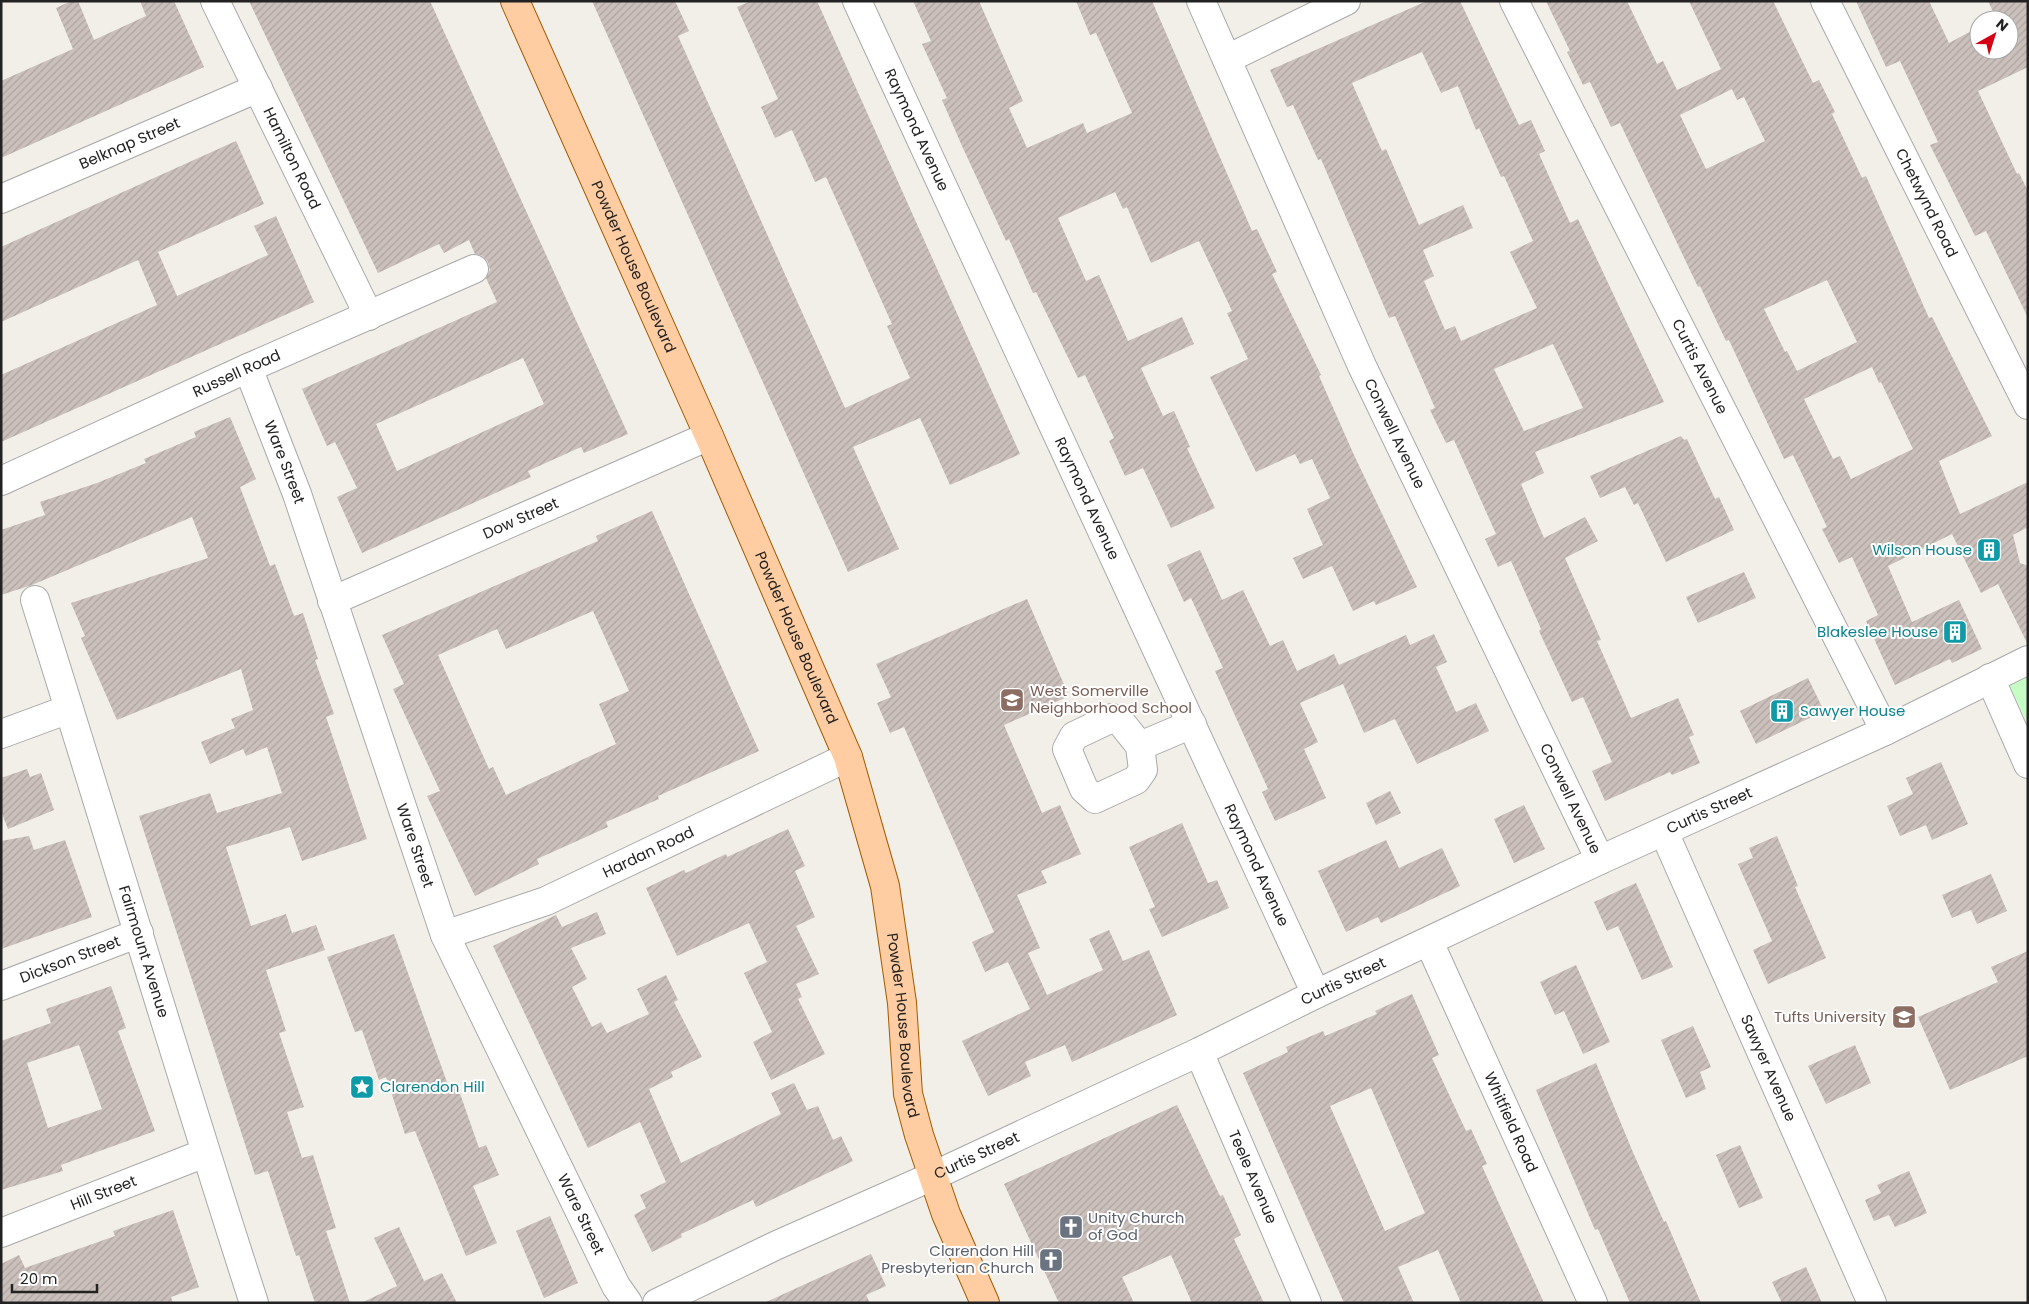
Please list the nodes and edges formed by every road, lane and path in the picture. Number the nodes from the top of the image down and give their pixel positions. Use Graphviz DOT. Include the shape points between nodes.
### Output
graph roads {
  1 [pos="215,1"];
  2 [pos="515,1"];
  3 [pos="857,1"];
  4 [pos="1201,1"];
  5 [pos="1346,1"];
  6 [pos="1514,1"];
  7 [pos="1825,1"];
  8 [pos="1227,59"];
  9 [pos="258,88"];
  10 [pos="1,199"];
  11 [pos="474,269"];
  12 [pos="369,316"];
  13 [pos="248,368"];
  14 [pos="2028,405"];
  15 [pos="709,436"];
  16 [pos="1,481"];
  17 [pos="35,600"];
  18 [pos="332,601"];
  19 [pos="2028,660"];
  20 [pos="1990,678"];
  21 [pos="69,709"];
  22 [pos="1192,724"];
  23 [pos="1884,731"];
  24 [pos="1,734"];
  25 [pos="1140,746"];
  26 [pos="848,757"];
  27 [pos="2028,764"];
  28 [pos="1664,832"];
  29 [pos="1600,860"];
  30 [pos="139,933"];
  31 [pos="445,935"];
  32 [pos="1429,942"];
  33 [pos="1,986"];
  34 [pos="1316,994"];
  35 [pos="1200,1052"];
  36 [pos="205,1153"];
  37 [pos="933,1176"];
  38 [pos="1,1233"];
  39 [pos="254,1303"];
  40 [pos="628,1303"];
  41 [pos="658,1303"];
  42 [pos="985,1303"];
  43 [pos="1307,1303"];
  44 [pos="1593,1303"];
  45 [pos="1872,1303"];
  1 -- 9 [label="street, Hamilton Road"];
  2 -- 15 [label="main road, Powder House Boulevard"];
  3 -- 22 [label="street, Raymond Avenue"];
  4 -- 8 [label="street, Conwell Avenue"];
  5 -- 8 [label="street"];
  6 -- 23 [label="street, Curtis Avenue"];
  7 -- 14 [label="street, Chetwynd Road"];
  8 -- 29 [label="street, Conwell Avenue" via="1362,366"];
  9 -- 10 [label="street, Belknap Street"];
  9 -- 12 [label="street, Hamilton Road"];
  11 -- 12 [label="street, Russell Road"];
  12 -- 13 [label="street, Russell Road"];
  13 -- 16 [label="street, Russell Road"];
  13 -- 18 [label="street, Ware Street" via="297,494"];
  15 -- 18 [label="street, Dow Street"];
  15 -- 26 [label="main road, Powder House Boulevard"];
  17 -- 21 [label="street, Fairmount Avenue"];
  18 -- 31 [label="street, Ware Street"];
  19 -- 20 [label="street, Curtis Street"];
  20 -- 23 [label="street, Curtis Street"];
  20 -- 27 [label="street"];
  21 -- 24 [label="street"];
  21 -- 30 [label="street, Fairmount Avenue"];
  22 -- 25 [label="street"];
  22 -- 34 [label="street, Raymond Avenue"];
  23 -- 28 [label="street, Curtis Street"];
  26 -- 31 [label="street, Hardan Road" via="546,901"];
  26 -- 37 [label="main road, Powder House Boulevard" via="885,886 902,1003 908,1094"];
  28 -- 29 [label="street, Curtis Street"];
  28 -- 45 [label="street, Sawyer Avenue"];
  29 -- 32 [label="street, Curtis Street"];
  30 -- 33 [label="street, Dickson Street"];
  30 -- 36 [label="street, Fairmount Avenue"];
  31 -- 40 [label="street, Ware Street" via="612,1277"];
  32 -- 34 [label="street, Curtis Street"];
  32 -- 44 [label="street, Whitfield Road"];
  34 -- 35 [label="street, Curtis Street"];
  35 -- 37 [label="street, Curtis Street"];
  35 -- 43 [label="street, Teele Avenue"];
  36 -- 38 [label="street, Hill Street"];
  36 -- 39 [label="street, Fairmount Avenue"];
  37 -- 41 [label="street, Curtis Street" via="777,1245"];
  37 -- 42 [label="main road, Powder House Boulevard"];
}
